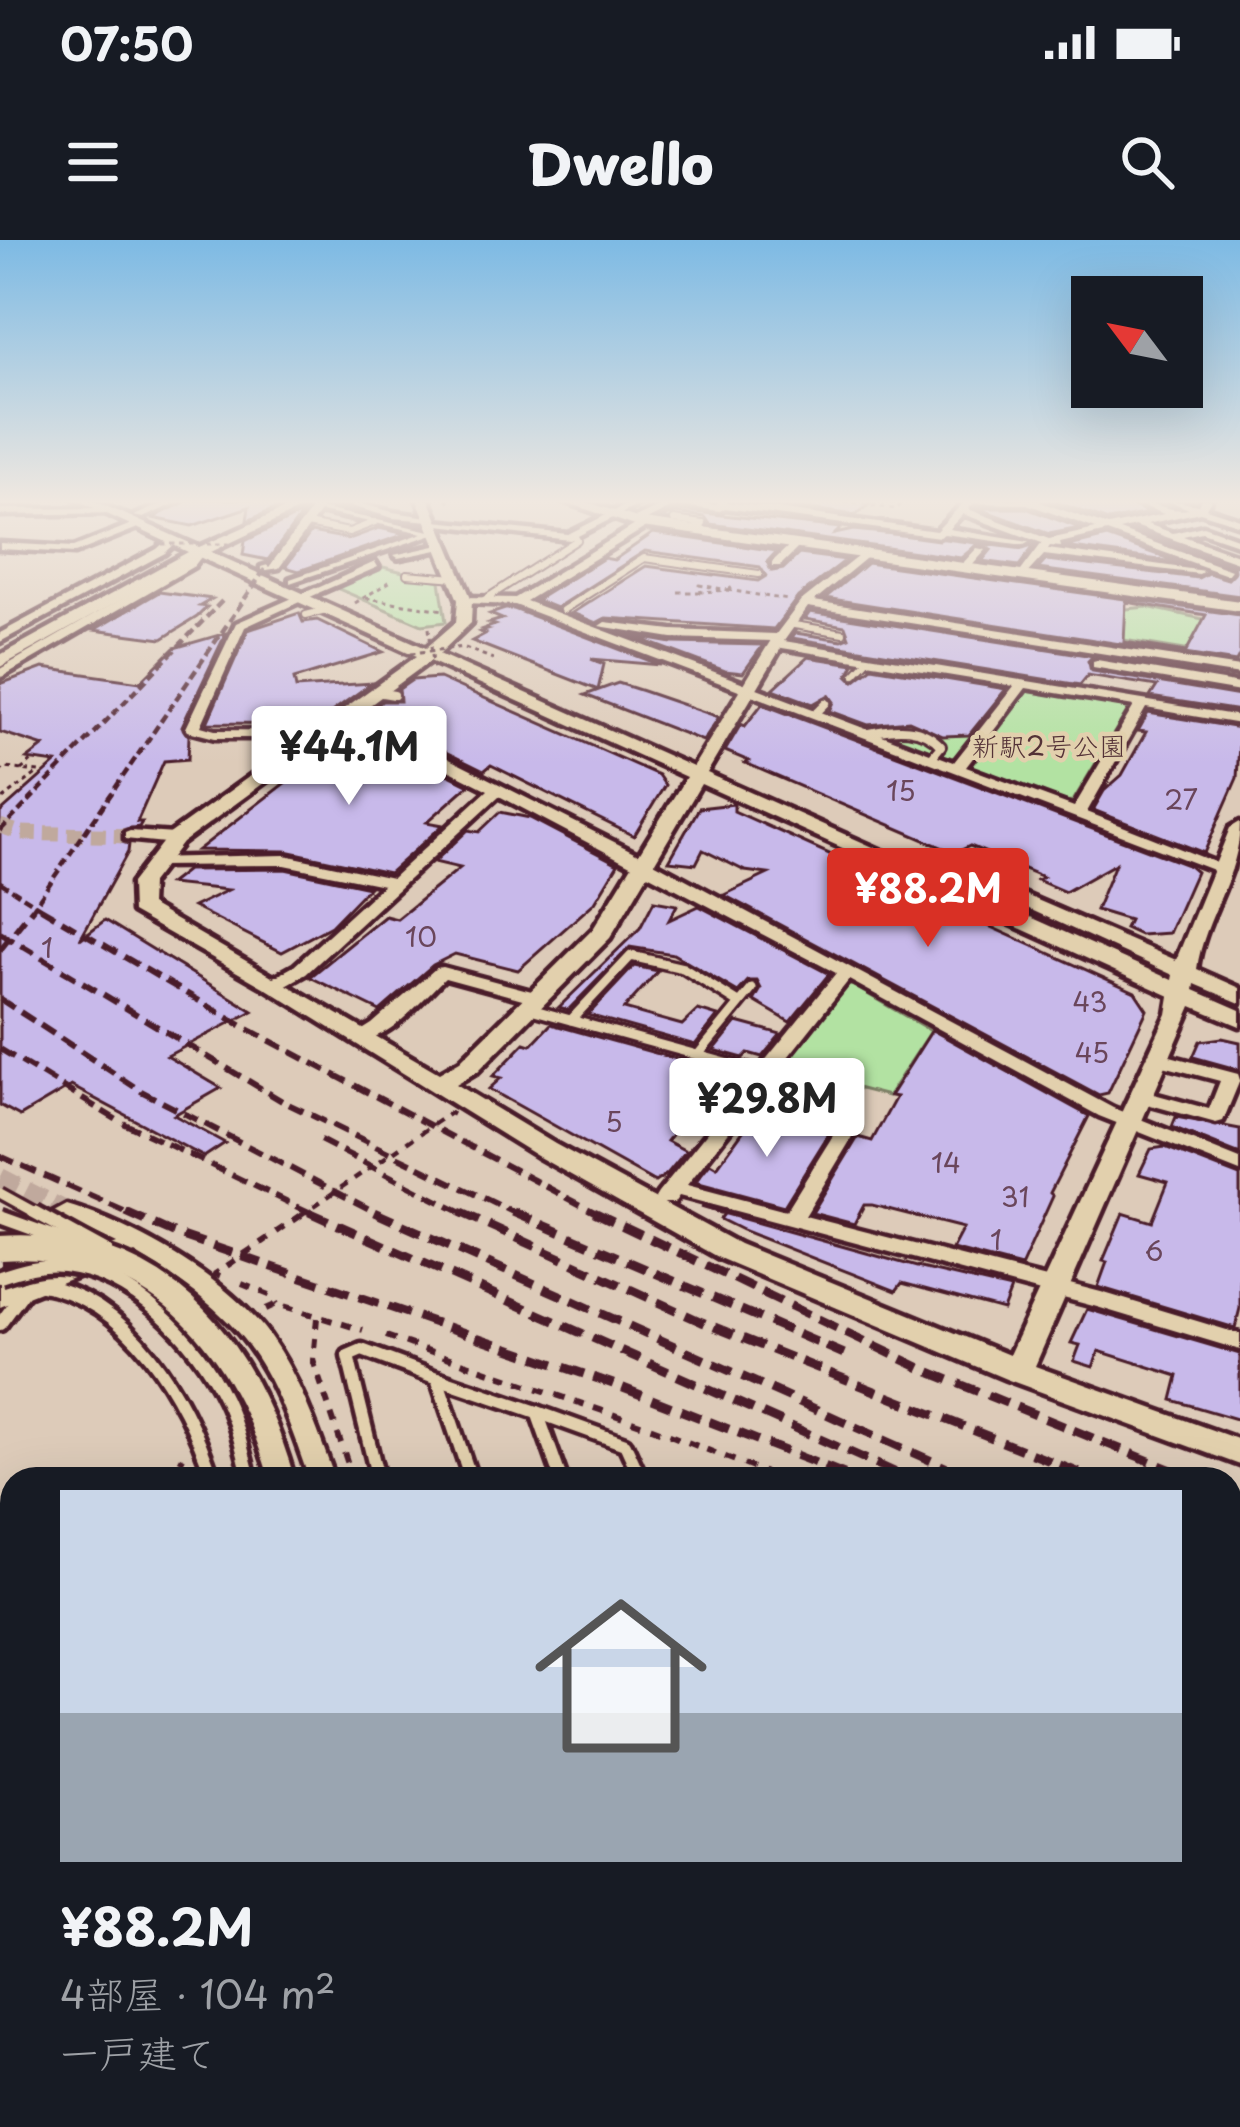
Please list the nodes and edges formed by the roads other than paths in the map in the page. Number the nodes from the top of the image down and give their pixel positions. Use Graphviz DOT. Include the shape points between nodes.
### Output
graph roads {
  1 [pos="95,587"];
  2 [pos="111,587"];
  3 [pos="120,587"];
  4 [pos="150,587"];
  5 [pos="289,587"];
  6 [pos="299,587"];
  7 [pos="326,587"];
  8 [pos="460,587"];
  9 [pos="503,587"];
  10 [pos="544,587"];
  11 [pos="599,587"];
  12 [pos="824,587"];
  13 [pos="1105,587"];
  14 [pos="308,595"];
  15 [pos="465,600"];
  16 [pos="484,600"];
  17 [pos="45,603"];
  18 [pos="805,603"];
  19 [pos="523,605"];
  20 [pos="60,606"];
  21 [pos="1240,607"];
  22 [pos="326,610"];
  23 [pos="563,610"];
  24 [pos="306,615"];
  25 [pos="616,616"];
  26 [pos="0,619"];
  27 [pos="824,620"];
  28 [pos="788,624"];
  29 [pos="22,626"];
  30 [pos="580,626"];
  31 [pos="981,631"];
  32 [pos="843,633"];
  33 [pos="0,638"];
  34 [pos="778,640"];
  35 [pos="970,643"];
  36 [pos="0,648"];
  37 [pos="944,652"];
  38 [pos="433,656"];
  39 [pos="1143,656"];
  40 [pos="869,659"];
  41 [pos="0,662"];
  42 [pos="996,664"];
  43 [pos="929,668"];
  44 [pos="1134,670"];
  45 [pos="1240,671"];
  46 [pos="0,674"];
  47 [pos="855,674"];
  48 [pos="1054,674"];
  49 [pos="986,678"];
  50 [pos="1023,684"];
  51 [pos="749,688"];
  52 [pos="1044,688"];
  53 [pos="1240,688"];
  54 [pos="1142,704"];
  55 [pos="347,713"];
  56 [pos="1240,720"];
  57 [pos="948,733"];
  58 [pos="870,734"];
  59 [pos="318,735"];
  60 [pos="940,742"];
  61 [pos="931,758"];
  62 [pos="958,767"];
  63 [pos="702,769"];
  64 [pos="499,788"];
  65 [pos="1078,814"];
  66 [pos="1240,828"];
  67 [pos="130,836"];
  68 [pos="175,839"];
  69 [pos="155,861"];
  70 [pos="644,863"];
  71 [pos="1224,869"];
  72 [pos="394,883"];
  73 [pos="845,972"];
  74 [pos="275,984"];
  75 [pos="1185,984"];
  76 [pos="752,988"];
  77 [pos="1240,996"];
  78 [pos="532,1003"];
  79 [pos="739,1003"];
  80 [pos="1240,1019"];
  81 [pos="571,1020"];
  82 [pos="362,1036"];
  83 [pos="698,1055"];
  84 [pos="1159,1059"];
  85 [pos="766,1074"];
  86 [pos="440,1083"];
  87 [pos="1143,1097"];
  88 [pos="747,1098"];
  89 [pos="1130,1123"];
  90 [pos="1240,1166"];
  91 [pos="676,1190"];
  92 [pos="0,1193"];
  93 [pos="652,1210"];
  94 [pos="0,1217"];
  95 [pos="791,1220"];
  96 [pos="0,1249"];
  97 [pos="90,1252"];
  98 [pos="130,1253"];
  99 [pos="0,1277"];
  100 [pos="32,1285"];
  101 [pos="1054,1288"];
  102 [pos="0,1290"];
  103 [pos="0,1299"];
  104 [pos="0,1324"];
  105 [pos="1240,1342"];
  106 [pos="1017,1371"];
  107 [pos="437,1378"];
  108 [pos="537,1412"];
  109 [pos="1240,1453"];
  110 [pos="209,1467"];
  111 [pos="247,1467"];
  112 [pos="278,1467"];
  113 [pos="318,1467"];
  114 [pos="375,1467"];
  115 [pos="467,1467"];
  116 [pos="557,1467"];
  117 [pos="636,1467"];
  1 -- 20 [label="street"];
  2 -- 36 [label="street"];
  3 -- 41 [label="street"];
  4 -- 46 [label="street"];
  5 -- 14 [label="street"];
  6 -- 14 [label="street"];
  7 -- 14 [label="street"];
  8 -- 15 [label="street"];
  9 -- 16 [label="lane"];
  10 -- 19 [label="street"];
  11 -- 23 [label="lane"];
  12 -- 18 [label="street"];
  13 -- 21 [label="main road"];
  14 -- 22 [label="street"];
  14 -- 38 [label="street" via="350,606"];
  14 -- 59 [label="street" via="240,625 194,728"];
  15 -- 16 [label="street"];
  15 -- 38 [label="street" via="463,623"];
  16 -- 19 [label="street"];
  17 -- 20 [label="lane"];
  18 -- 28 [label="street"];
  18 -- 31 [label="street"];
  19 -- 23 [label="street"];
  19 -- 30 [label="street"];
  20 -- 29 [label="street"];
  22 -- 24 [label="lane"];
  22 -- 38 [label="street"];
  23 -- 25 [label="street"];
  26 -- 29 [label="street"];
  27 -- 35 [label="street"];
  28 -- 32 [label="lane"];
  28 -- 34 [label="street"];
  29 -- 33 [label="street"];
  30 -- 34 [label="street"];
  30 -- 51 [label="street"];
  31 -- 35 [label="street"];
  31 -- 39 [label="street"];
  34 -- 40 [label="street"];
  34 -- 51 [label="street"];
  35 -- 44 [label="street"];
  37 -- 43 [label="street"];
  38 -- 55 [label="street"];
  38 -- 63 [label="street"];
  39 -- 44 [label="street"];
  39 -- 45 [label="street"];
  40 -- 43 [label="street"];
  40 -- 47 [label="lane"];
  42 -- 49 [label="street"];
  43 -- 49 [label="street"];
  44 -- 53 [label="street"];
  48 -- 52 [label="street"];
  49 -- 50 [label="street"];
  50 -- 52 [label="street"];
  50 -- 62 [label="street"];
  51 -- 58 [label="street" via="821,708"];
  51 -- 63 [label="street"];
  52 -- 54 [label="street"];
  54 -- 56 [label="street"];
  54 -- 65 [label="street"];
  55 -- 59 [label="street"];
  55 -- 64 [label="street"];
  57 -- 60 [label="lane"];
  58 -- 60 [label="lane" via="907,729"];
  58 -- 61 [label="street"];
  59 -- 68 [label="street"];
  60 -- 61 [label="lane"];
  61 -- 62 [label="street"];
  62 -- 65 [label="street"];
  63 -- 70 [label="street"];
  63 -- 75 [label="street"];
  64 -- 70 [label="street"];
  64 -- 72 [label="street"];
  65 -- 71 [label="street"];
  66 -- 71 [label="street"];
  67 -- 68 [label="street"];
  68 -- 69 [label="street"];
  69 -- 72 [label="street" via="285,860"];
  69 -- 74 [label="street" via="141,883 139,908"];
  70 -- 73 [label="street"];
  70 -- 78 [label="street" via="602,933"];
  71 -- 75 [label="street" via="1188,951"];
  72 -- 74 [label="street"];
  73 -- 85 [label="street"];
  73 -- 89 [label="street"];
  74 -- 82 [label="street"];
  75 -- 77 [label="street"];
  75 -- 80 [label="street"];
  75 -- 84 [label="street"];
  76 -- 79 [label="lane"];
  78 -- 81 [label="lane"];
  78 -- 82 [label="street" via="442,972"];
  78 -- 86 [label="street" via="469,1066"];
  79 -- 81 [label="lane" via="682,968 631,956"];
  79 -- 83 [label="lane"];
  81 -- 83 [label="lane"];
  82 -- 86 [label="street"];
  83 -- 85 [label="lane"];
  84 -- 87 [label="street"];
  84 -- 87 [label="street" via="1231,1078 1216,1117"];
  85 -- 88 [label="street"];
  86 -- 93 [label="street"];
  87 -- 89 [label="street"];
  88 -- 91 [label="street" via="677,1178"];
  88 -- 95 [label="street" via="849,1126"];
  89 -- 90 [label="street"];
  89 -- 101 [label="street"];
  91 -- 93 [label="street"];
  91 -- 95 [label="street"];
  92 -- 98 [label="lane, bridge"];
  93 -- 106 [label="street" via="729,1251"];
  94 -- 97 [label="lane, bridge"];
  95 -- 101 [label="street"];
  96 -- 97 [label="street, bridge"];
  97 -- 98 [label="street, bridge"];
  98 -- 100 [label="street"];
  98 -- 102 [label="street" via="68,1212"];
  98 -- 112 [label="street, bridge" via="240,1373"];
  98 -- 113 [label="street" via="207,1283 253,1329 279,1364"];
  99 -- 111 [label="lane, bridge" via="60,1264 85,1268 136,1297 217,1382"];
  100 -- 103 [label="street"];
  100 -- 104 [label="lane"];
  100 -- 110 [label="lane" via="63,1290 162,1364"];
  101 -- 105 [label="street"];
  101 -- 106 [label="street"];
  106 -- 109 [label="street"];
  107 -- 108 [label="lane"];
  107 -- 114 [label="lane" via="362,1350 348,1356"];
  107 -- 115 [label="lane"];
  108 -- 116 [label="lane"];
  108 -- 117 [label="lane" via="626,1444"];
}
